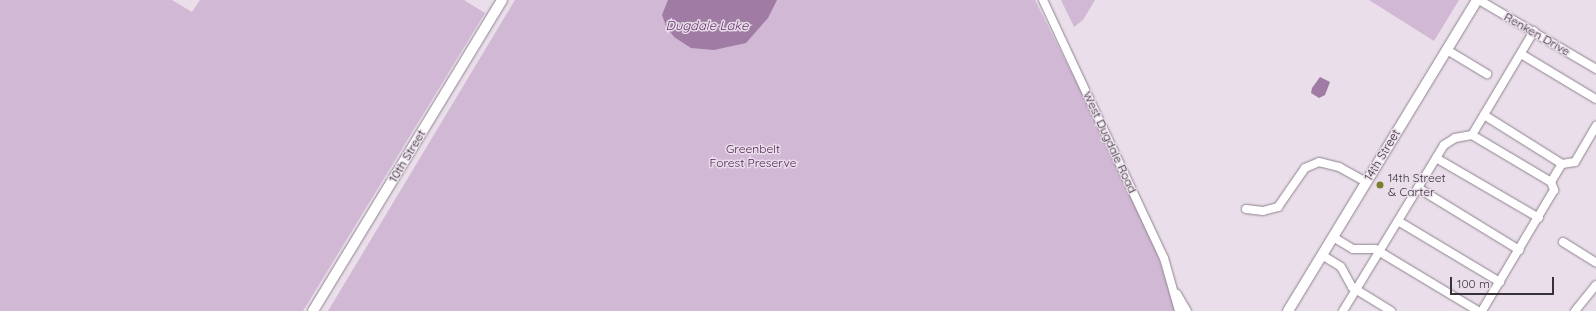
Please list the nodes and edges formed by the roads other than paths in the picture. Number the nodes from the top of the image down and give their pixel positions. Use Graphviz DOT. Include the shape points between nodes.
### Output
graph roads {
  1 [pos="502,0"];
  2 [pos="1043,0"];
  3 [pos="1478,0"];
  4 [pos="1534,32"];
  5 [pos="1447,50"];
  6 [pos="1521,54"];
  7 [pos="1596,69"];
  8 [pos="1487,74"];
  9 [pos="1596,100"];
  10 [pos="1484,116"];
  11 [pos="1596,126"];
  12 [pos="1472,135"];
  13 [pos="1436,158"];
  14 [pos="1562,164"];
  15 [pos="1366,182"];
  16 [pos="1551,182"];
  17 [pos="1418,188"];
  18 [pos="1246,209"];
  19 [pos="1538,218"];
  20 [pos="1398,221"];
  21 [pos="1333,237"];
  22 [pos="1564,242"];
  23 [pos="1519,250"];
  24 [pos="1380,251"];
  25 [pos="1322,255"];
  26 [pos="1596,263"];
  27 [pos="1500,282"];
  28 [pos="1596,285"];
  29 [pos="1173,286"];
  30 [pos="1356,290"];
  31 [pos="313,311"];
  32 [pos="1179,311"];
  33 [pos="1188,311"];
  34 [pos="1288,311"];
  35 [pos="1343,311"];
  36 [pos="1391,311"];
  37 [pos="1478,311"];
  38 [pos="1482,311"];
  39 [pos="1576,311"];
  1 -- 31 [label="street, 10th Street"];
  2 -- 29 [label="street, West Dugdale Road" via="1164,258"];
  3 -- 4 [label="street, Renken Drive"];
  3 -- 5 [label="street, 14th Street"];
  4 -- 6 [label="street"];
  4 -- 7 [label="street, Renken Drive"];
  5 -- 8 [label="street"];
  5 -- 15 [label="street, 14th Street"];
  6 -- 9 [label="street"];
  6 -- 10 [label="street"];
  10 -- 12 [label="street"];
  10 -- 14 [label="street"];
  11 -- 14 [label="street" via="1575,162"];
  12 -- 13 [label="street" via="1448,141"];
  12 -- 16 [label="street"];
  13 -- 17 [label="street"];
  13 -- 19 [label="street"];
  14 -- 16 [label="street"];
  15 -- 18 [label="street" via="1339,166 1319,162 1305,168 1278,207 1263,211"];
  15 -- 21 [label="street, 14th Street"];
  16 -- 19 [label="street" via="1553,194"];
  17 -- 20 [label="street"];
  17 -- 23 [label="street"];
  19 -- 23 [label="street"];
  20 -- 24 [label="street"];
  20 -- 27 [label="street"];
  21 -- 24 [label="street" via="1353,249 1371,248"];
  21 -- 25 [label="street, 14th Street"];
  22 -- 26 [label="street"];
  23 -- 27 [label="street"];
  24 -- 30 [label="street"];
  24 -- 37 [label="street"];
  25 -- 30 [label="street" via="1342,267 1347,281"];
  25 -- 34 [label="street, 14th Street"];
  27 -- 38 [label="street"];
  28 -- 39 [label="street"];
  29 -- 32 [label="street"];
  29 -- 33 [label="street"];
  30 -- 35 [label="street"];
  30 -- 36 [label="street"];
}
